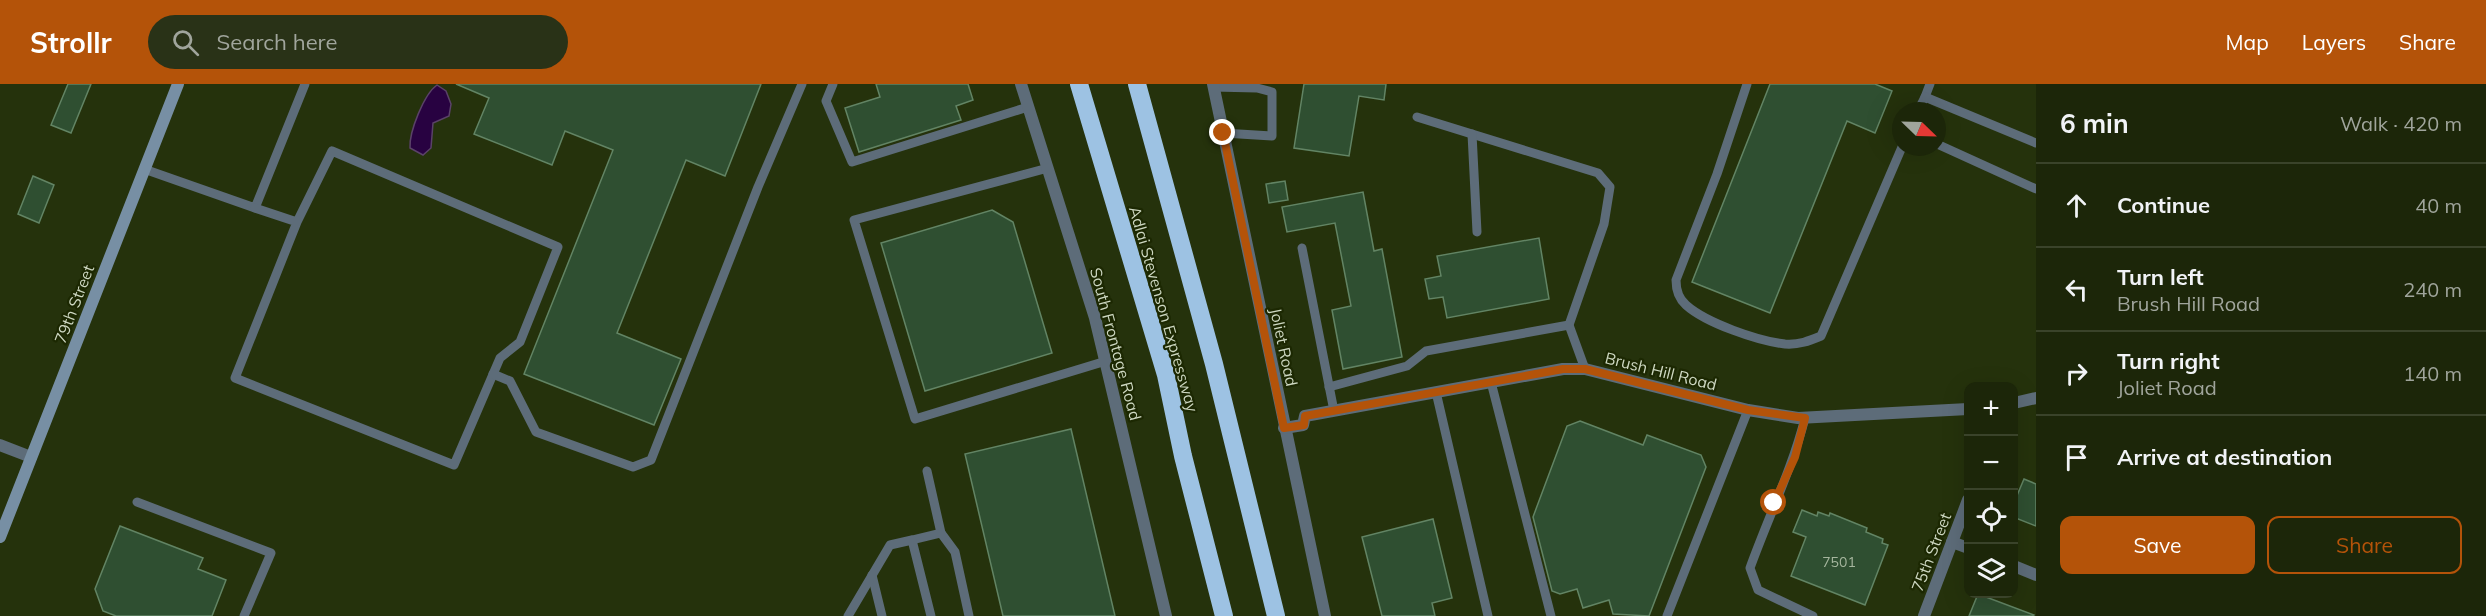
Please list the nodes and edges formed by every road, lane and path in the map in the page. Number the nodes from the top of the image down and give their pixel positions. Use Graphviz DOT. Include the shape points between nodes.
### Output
graph roads {
  1 [pos="178,84"];
  2 [pos="305,84"];
  3 [pos="802,84"];
  4 [pos="833,84"];
  5 [pos="1021,84"];
  6 [pos="1079,84"];
  7 [pos="1137,84"];
  8 [pos="1747,84"];
  9 [pos="1930,84"];
  10 [pos="1213,86"];
  11 [pos="1925,97"];
  12 [pos="1922,102"];
  13 [pos="1028,107"];
  14 [pos="1417,117"];
  15 [pos="1223,133"];
  16 [pos="1472,134"];
  17 [pos="2036,143"];
  18 [pos="1946,148"];
  19 [pos="1898,156"];
  20 [pos="1048,168"];
  21 [pos="144,169"];
  22 [pos="2036,189"];
  23 [pos="255,208"];
  24 [pos="297,222"];
  25 [pos="1477,232"];
  26 [pos="1302,248"];
  27 [pos="1569,325"];
  28 [pos="1106,362"];
  29 [pos="1585,369"];
  30 [pos="493,374"];
  31 [pos="1491,382"];
  32 [pos="1329,387"];
  33 [pos="1436,392"];
  34 [pos="2036,398"];
  35 [pos="2018,402"];
  36 [pos="1964,409"];
  37 [pos="1748,410"];
  38 [pos="1334,411"];
  39 [pos="1805,418"];
  40 [pos="1284,428"];
  41 [pos="0,445"];
  42 [pos="31,457"];
  43 [pos="927,471"];
  44 [pos="137,502"];
  45 [pos="1964,511"];
  46 [pos="941,533"];
  47 [pos="0,537"];
  48 [pos="912,540"];
  49 [pos="1952,542"];
  50 [pos="1964,546"];
  51 [pos="2018,568"];
  52 [pos="872,575"];
  53 [pos="2036,575"];
  54 [pos="244,616"];
  55 [pos="848,616"];
  56 [pos="882,616"];
  57 [pos="931,616"];
  58 [pos="969,616"];
  59 [pos="1166,616"];
  60 [pos="1224,616"];
  61 [pos="1276,616"];
  62 [pos="1325,616"];
  63 [pos="1488,616"];
  64 [pos="1551,616"];
  65 [pos="1667,616"];
  66 [pos="1813,616"];
  67 [pos="1923,616"];
  1 -- 21 [label="street, 79th Street"];
  2 -- 23 [label="lane"];
  3 -- 30 [label="lane" via="651,460 633,467 536,432 510,381"];
  4 -- 13 [label="lane" via="826,101 852,162"];
  5 -- 13 [label="street, South Frontage Road"];
  6 -- 60 [label="highway, Adlai Stevenson Expressway" via="1166,375"];
  7 -- 61 [label="highway, Adlai Stevenson Expressway" via="1214,364"];
  8 -- 19 [label="lane" via="1676,280 1676,289 1686,305 1704,316 1746,334 1787,344 1805,343 1821,336"];
  9 -- 11 [label="lane"];
  10 -- 15 [label="street, Joliet Road"];
  10 -- 15 [label="lane" via="1272,92 1272,136"];
  11 -- 12 [label="lane"];
  11 -- 17 [label="lane"];
  13 -- 20 [label="street, South Frontage Road"];
  14 -- 16 [label="lane"];
  15 -- 40 [label="street, Joliet Road"];
  16 -- 25 [label="lane"];
  16 -- 27 [label="lane" via="1598,173 1610,187 1604,224"];
  18 -- 22 [label="lane"];
  20 -- 28 [label="street, South Frontage Road"];
  20 -- 28 [label="lane" via="854,220 915,419"];
  21 -- 23 [label="lane"];
  21 -- 42 [label="street, 79th Street"];
  23 -- 24 [label="lane"];
  24 -- 30 [label="lane" via="332,151 558,247 520,342 500,358"];
  24 -- 30 [label="lane" via="235,378 454,465"];
  26 -- 32 [label="lane"];
  27 -- 29 [label="lane"];
  27 -- 32 [label="lane" via="1426,351 1407,366"];
  28 -- 59 [label="street, South Frontage Road"];
  29 -- 31 [label="street, Brush Hill Road" via="1563,369"];
  29 -- 37 [label="street, Brush Hill Road"];
  31 -- 33 [label="street, Brush Hill Road"];
  31 -- 64 [label="lane"];
  32 -- 38 [label="lane"];
  33 -- 38 [label="street, Brush Hill Road"];
  33 -- 63 [label="lane"];
  34 -- 35 [label="street"];
  36 -- 39 [label="street, Brush Hill Road"];
  37 -- 39 [label="street, Brush Hill Road"];
  37 -- 65 [label="lane"];
  38 -- 40 [label="street, Brush Hill Road" via="1305,416 1304,425"];
  39 -- 66 [label="lane" via="1795,457 1750,568 1758,590"];
  40 -- 62 [label="street, Joliet Road"];
  41 -- 42 [label="street"];
  42 -- 47 [label="street, 79th Street"];
  43 -- 46 [label="lane"];
  44 -- 54 [label="lane" via="271,553"];
  45 -- 49 [label="street, 75th Street"];
  46 -- 48 [label="lane"];
  46 -- 58 [label="lane" via="955,552"];
  48 -- 52 [label="lane" via="890,545"];
  48 -- 57 [label="lane"];
  49 -- 50 [label="street"];
  49 -- 67 [label="street, 75th Street"];
  51 -- 53 [label="street"];
  52 -- 55 [label="lane"];
  52 -- 56 [label="lane"];
}
